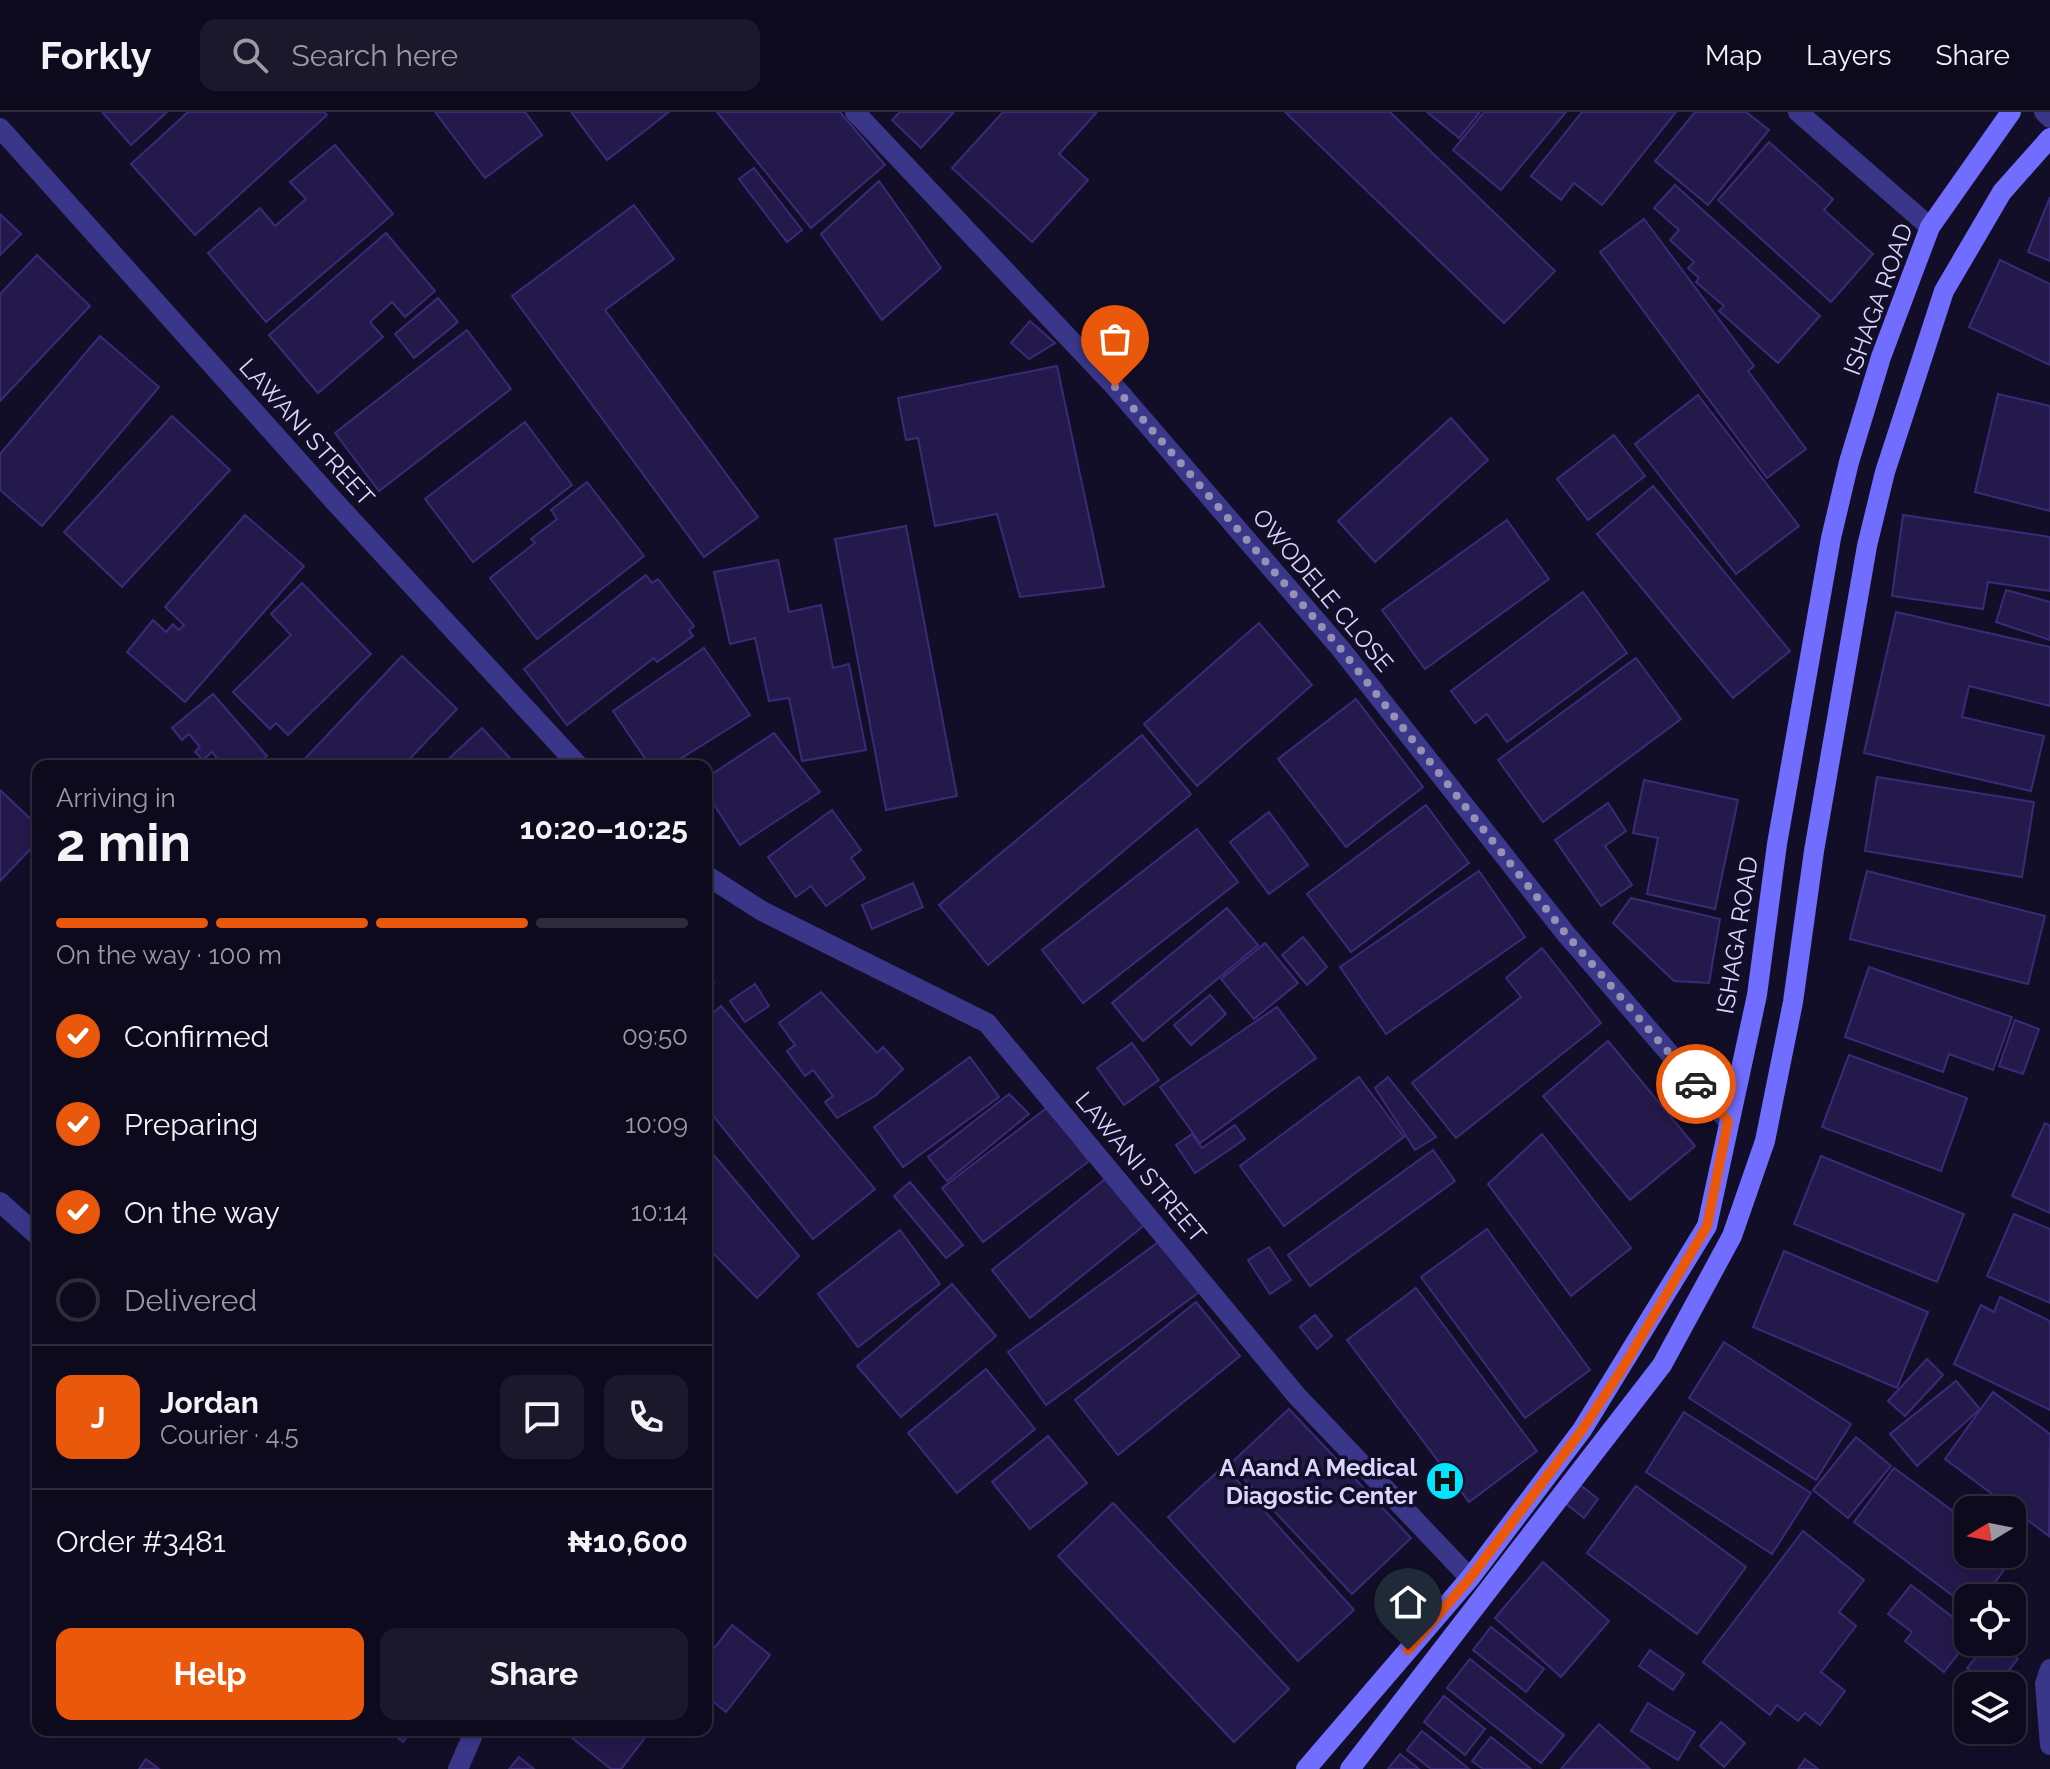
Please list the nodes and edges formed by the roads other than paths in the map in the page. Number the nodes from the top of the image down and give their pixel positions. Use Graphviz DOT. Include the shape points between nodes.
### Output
graph roads {
  1 [pos="855,112"];
  2 [pos="1798,112"];
  3 [pos="2011,112"];
  4 [pos="2044,112"];
  5 [pos="2050,118"];
  6 [pos="0,128"];
  7 [pos="2050,138"];
  8 [pos="1930,227"];
  9 [pos="573,760"];
  10 [pos="712,879"];
  11 [pos="1728,1121"];
  12 [pos="0,1202"];
  13 [pos="32,1231"];
  14 [pos="1470,1578"];
  15 [pos="2050,1669"];
  16 [pos="472,1736"];
  17 [pos="2049,1743"];
  18 [pos="458,1769"];
  19 [pos="1306,1769"];
  20 [pos="1350,1769"];
  1 -- 11 [label="street, OWODELE CLOSE" via="1156,435 1340,648 1566,934"];
  2 -- 8 [label="street"];
  3 -- 8 [label="main road, ISHAGA ROAD"];
  4 -- 5 [label="street"];
  6 -- 9 [label="street, LAWANI STREET"];
  7 -- 20 [label="main road" via="2002,192 1944,291 1885,472 1867,546 1778,1079 1765,1141 1732,1236 1662,1365"];
  8 -- 11 [label="main road, ISHAGA ROAD" via="1881,357 1831,538 1777,844 1757,995"];
  10 -- 14 [label="street, LAWANI STREET" via="762,911 987,1023 1296,1395"];
  11 -- 14 [label="main road, ISHAGA ROAD" via="1707,1226 1582,1430"];
  12 -- 13 [label="street"];
  14 -- 19 [label="main road, ISHAGA ROAD"];
  15 -- 17 [label="street" via="2045,1684"];
  16 -- 18 [label="street"];
}
